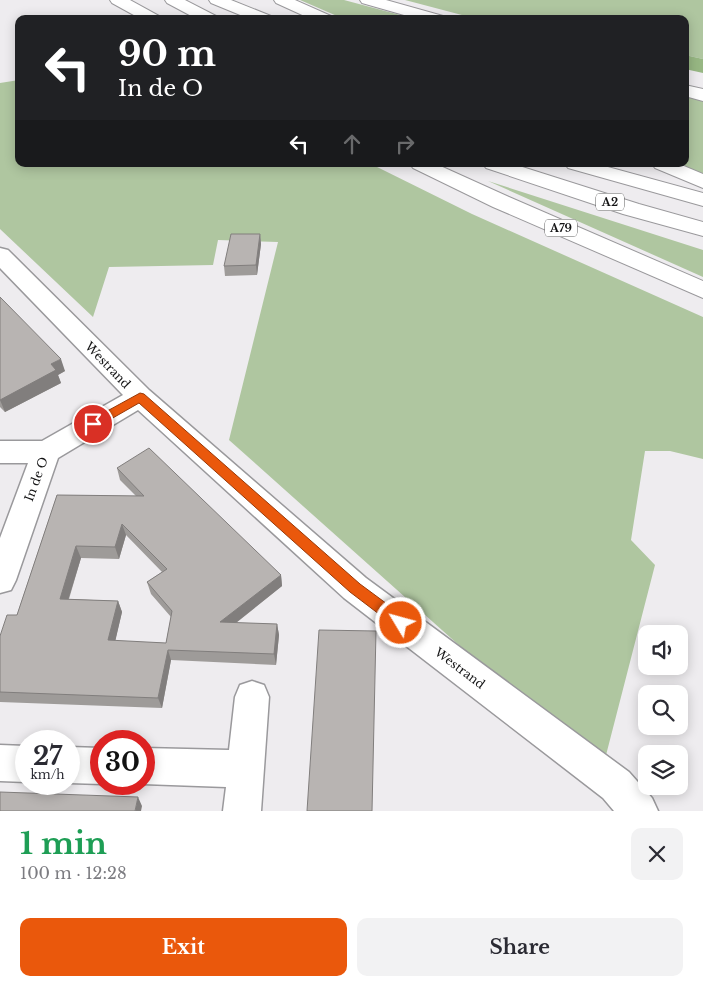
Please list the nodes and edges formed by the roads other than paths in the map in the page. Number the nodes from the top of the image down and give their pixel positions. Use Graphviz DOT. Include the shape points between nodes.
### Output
graph roads {
  1 [pos="118,0"];
  2 [pos="173,0"];
  3 [pos="217,0"];
  4 [pos="282,0"];
  5 [pos="368,0"];
  6 [pos="146,15"];
  7 [pos="202,15"];
  8 [pos="255,15"];
  9 [pos="316,15"];
  10 [pos="422,15"];
  11 [pos="689,77"];
  12 [pos="703,80"];
  13 [pos="689,91"];
  14 [pos="703,95"];
  15 [pos="426,167"];
  16 [pos="501,167"];
  17 [pos="587,167"];
  18 [pos="639,167"];
  19 [pos="669,167"];
  20 [pos="703,182"];
  21 [pos="703,194"];
  22 [pos="703,200"];
  23 [pos="703,229"];
  24 [pos="0,255"];
  25 [pos="703,290"];
  26 [pos="140,397"];
  27 [pos="0,452"];
  28 [pos="46,452"];
  29 [pos="0,580"];
  30 [pos="252,697"];
  31 [pos="0,763"];
  32 [pos="15,764"];
  33 [pos="155,766"];
  34 [pos="246,768"];
  35 [pos="242,811"];
  36 [pos="639,811"];
  1 -- 6 [label="highway"];
  2 -- 7 [label="highway"];
  3 -- 8 [label="highway"];
  4 -- 9 [label="highway"];
  5 -- 10 [label="highway"];
  11 -- 12 [label="highway"];
  13 -- 14 [label="highway"];
  15 -- 25 [label="highway, A79"];
  16 -- 23 [label="highway, A2"];
  17 -- 22 [label="highway, A2"];
  18 -- 21 [label="highway"];
  19 -- 20 [label="highway"];
  24 -- 26 [label="street, Westrand"];
  26 -- 28 [label="street, In de O"];
  26 -- 36 [label="street, Westrand" via="355,588 616,785"];
  27 -- 28 [label="street"];
  28 -- 29 [label="street, In de O"];
  30 -- 34 [label="street"];
  31 -- 32 [label="street"];
  33 -- 34 [label="street"];
  34 -- 35 [label="street"];
}
